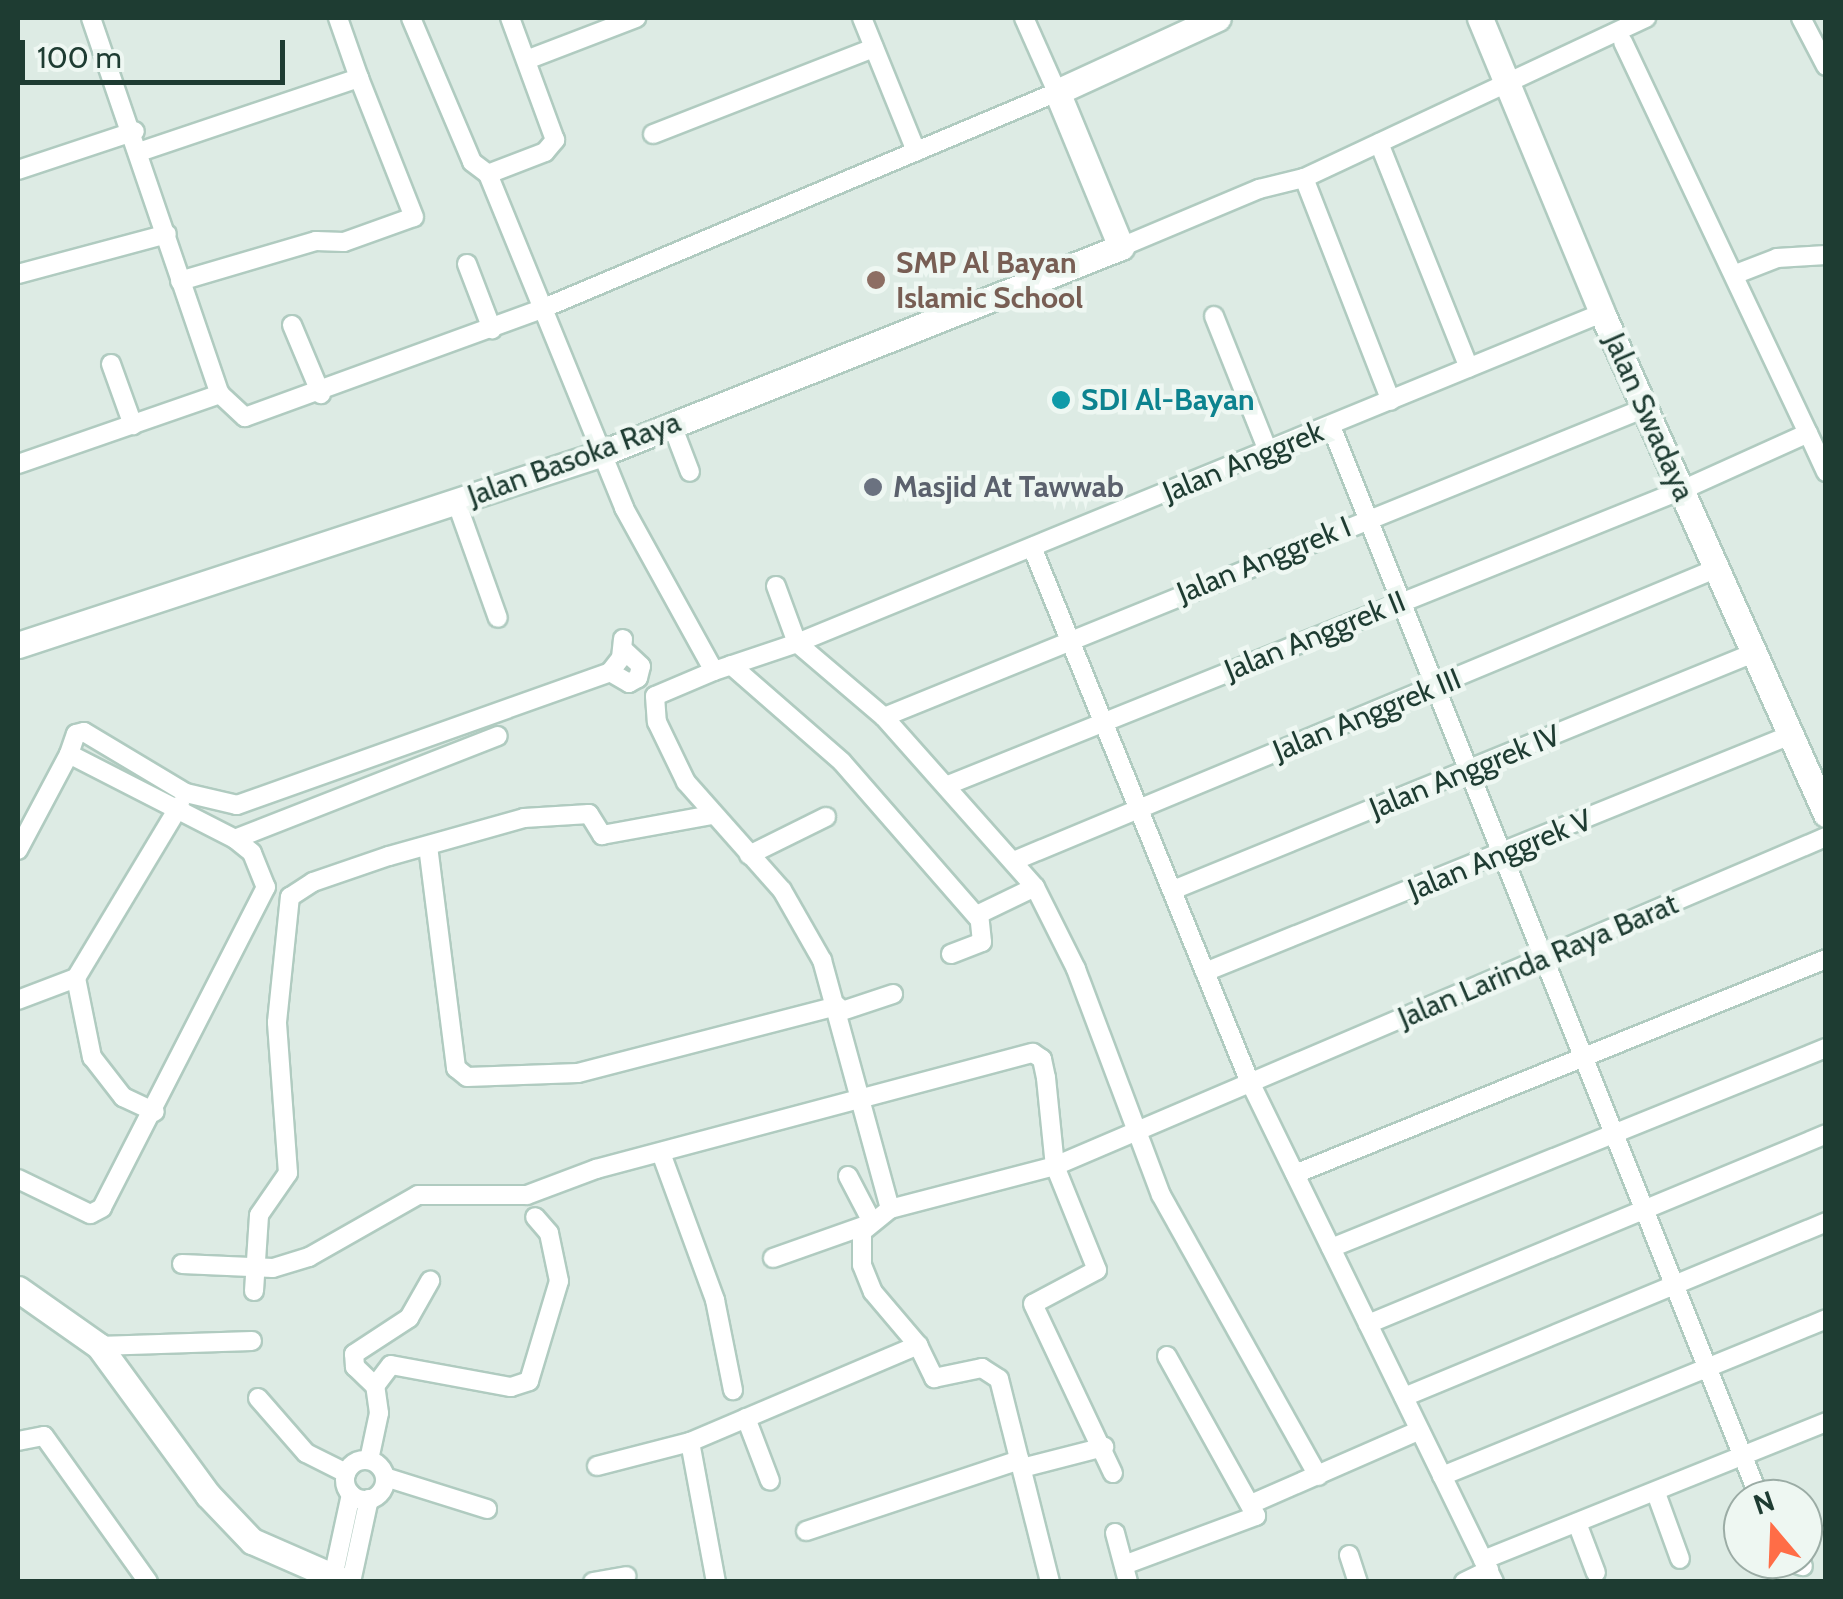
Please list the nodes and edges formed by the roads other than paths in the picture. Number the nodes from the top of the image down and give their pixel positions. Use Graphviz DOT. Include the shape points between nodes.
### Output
graph roads {
  1 [pos="91,18"];
  2 [pos="338,18"];
  3 [pos="412,18"];
  4 [pos="510,18"];
  5 [pos="636,18"];
  6 [pos="862,18"];
  7 [pos="1024,18"];
  8 [pos="1218,18"];
  9 [pos="1480,18"];
  10 [pos="1801,18"];
  11 [pos="1186,24"];
  12 [pos="1633,25"];
  13 [pos="874,48"];
  14 [pos="529,60"];
  15 [pos="1826,66"];
  16 [pos="359,78"];
  17 [pos="1508,86"];
  18 [pos="1057,92"];
  19 [pos="135,131"];
  20 [pos="652,134"];
  21 [pos="1379,143"];
  22 [pos="916,150"];
  23 [pos="142,151"];
  24 [pos="18,170"];
  25 [pos="488,174"];
  26 [pos="1304,178"];
  27 [pos="166,234"];
  28 [pos="1121,247"];
  29 [pos="1826,255"];
  30 [pos="467,264"];
  31 [pos="18,274"];
  32 [pos="1736,274"];
  33 [pos="180,281"];
  34 [pos="544,308"];
  35 [pos="1602,313"];
  36 [pos="1214,316"];
  37 [pos="292,324"];
  38 [pos="492,329"];
  39 [pos="111,364"];
  40 [pos="1469,368"];
  41 [pos="220,394"];
  42 [pos="321,394"];
  43 [pos="1391,401"];
  44 [pos="1645,408"];
  45 [pos="133,425"];
  46 [pos="672,425"];
  47 [pos="1331,426"];
  48 [pos="1808,433"];
  49 [pos="1268,451"];
  50 [pos="600,454"];
  51 [pos="18,464"];
  52 [pos="690,472"];
  53 [pos="1826,472"];
  54 [pos="1682,490"];
  55 [pos="456,501"];
  56 [pos="1368,517"];
  57 [pos="1032,546"];
  58 [pos="1718,568"];
  59 [pos="776,586"];
  60 [pos="1400,600"];
  61 [pos="498,618"];
  62 [pos="1072,638"];
  63 [pos="798,642"];
  64 [pos="624,644"];
  65 [pos="18,645"];
  66 [pos="1756,652"];
  67 [pos="723,668"];
  68 [pos="1434,688"];
  69 [pos="884,716"];
  70 [pos="1105,722"];
  71 [pos="442,729"];
  72 [pos="1793,734"];
  73 [pos="498,736"];
  74 [pos="69,754"];
  75 [pos="451,754"];
  76 [pos="1466,772"];
  77 [pos="948,785"];
  78 [pos="186,793"];
  79 [pos="1140,807"];
  80 [pos="176,813"];
  81 [pos="1826,814"];
  82 [pos="712,815"];
  83 [pos="826,817"];
  84 [pos="1826,838"];
  85 [pos="235,839"];
  86 [pos="428,846"];
  87 [pos="18,850"];
  88 [pos="1503,854"];
  89 [pos="749,856"];
  90 [pos="1016,860"];
  91 [pos="1035,887"];
  92 [pos="1173,890"];
  93 [pos="977,917"];
  94 [pos="951,954"];
  95 [pos="1826,959"];
  96 [pos="1543,961"];
  97 [pos="1205,972"];
  98 [pos="76,978"];
  99 [pos="893,994"];
  100 [pos="18,1000"];
  101 [pos="838,1009"];
  102 [pos="1826,1048"];
  103 [pos="1582,1059"];
  104 [pos="1249,1080"];
  105 [pos="863,1100"];
  106 [pos="156,1112"];
  107 [pos="1132,1129"];
  108 [pos="1612,1133"];
  109 [pos="1826,1134"];
  110 [pos="661,1153"];
  111 [pos="1055,1166"];
  112 [pos="1295,1174"];
  113 [pos="848,1176"];
  114 [pos="18,1179"];
  115 [pos="890,1209"];
  116 [pos="1644,1211"];
  117 [pos="534,1217"];
  118 [pos="1826,1222"];
  119 [pos="868,1223"];
  120 [pos="1331,1248"];
  121 [pos="773,1258"];
  122 [pos="182,1264"];
  123 [pos="252,1267"];
  124 [pos="430,1281"];
  125 [pos="1674,1285"];
  126 [pos="18,1289"];
  127 [pos="254,1291"];
  128 [pos="1826,1319"];
  129 [pos="1368,1324"];
  130 [pos="252,1342"];
  131 [pos="99,1346"];
  132 [pos="918,1346"];
  133 [pos="1168,1356"];
  134 [pos="1709,1370"];
  135 [pos="375,1386"];
  136 [pos="734,1390"];
  137 [pos="1404,1397"];
  138 [pos="258,1398"];
  139 [pos="746,1418"];
  140 [pos="1826,1422"];
  141 [pos="1420,1430"];
  142 [pos="18,1441"];
  143 [pos="690,1442"];
  144 [pos="1104,1447"];
  145 [pos="1744,1456"];
  146 [pos="369,1460"];
  147 [pos="1021,1464"];
  148 [pos="598,1466"];
  149 [pos="346,1472"];
  150 [pos="1113,1473"];
  151 [pos="1318,1476"];
  152 [pos="1442,1476"];
  153 [pos="385,1477"];
  154 [pos="1753,1479"];
  155 [pos="770,1481"];
  156 [pos="1656,1493"];
  157 [pos="360,1496"];
  158 [pos="1251,1504"];
  159 [pos="487,1509"];
  160 [pos="1577,1523"];
  161 [pos="806,1531"];
  162 [pos="1115,1533"];
  163 [pos="1349,1555"];
  164 [pos="1680,1559"];
  165 [pos="1489,1570"];
  166 [pos="1126,1573"];
  167 [pos="1596,1573"];
  168 [pos="626,1576"];
  169 [pos="340,1581"];
  170 [pos="148,1582"];
  171 [pos="593,1582"];
  172 [pos="716,1582"];
  173 [pos="1050,1582"];
  174 [pos="1358,1582"];
  175 [pos="1464,1582"];
  1 -- 19 [label="street"];
  2 -- 16 [label="street"];
  3 -- 25 [label="street" via="472,162"];
  4 -- 14 [label="street"];
  5 -- 14 [label="street"];
  6 -- 13 [label="street"];
  7 -- 18 [label="street"];
  8 -- 11 [label="street"];
  9 -- 17 [label="street, Jalan Swadaya"];
  10 -- 15 [label="street"];
  11 -- 18 [label="street"];
  12 -- 17 [label="street"];
  12 -- 32 [label="street"];
  13 -- 20 [label="street"];
  13 -- 22 [label="street"];
  14 -- 25 [label="street" via="555,140 545,152"];
  16 -- 23 [label="street"];
  16 -- 33 [label="street" via="414,218"];
  17 -- 21 [label="street"];
  17 -- 35 [label="street, Jalan Swadaya"];
  18 -- 22 [label="street"];
  18 -- 28 [label="street"];
  19 -- 23 [label="street"];
  19 -- 24 [label="street"];
  21 -- 26 [label="street"];
  21 -- 40 [label="street"];
  22 -- 34 [label="street"];
  23 -- 27 [label="street"];
  25 -- 34 [label="street"];
  26 -- 28 [label="street" via="1275,183"];
  26 -- 43 [label="street"];
  27 -- 31 [label="street"];
  27 -- 33 [label="street"];
  28 -- 46 [label="street, Jalan Basoka Raya"];
  29 -- 32 [label="street" via="1776,258"];
  30 -- 38 [label="street"];
  32 -- 48 [label="street"];
  33 -- 41 [label="street"];
  34 -- 38 [label="street"];
  34 -- 50 [label="street"];
  35 -- 40 [label="street, Jalan Anggrek"];
  35 -- 44 [label="street, Jalan Swadaya"];
  36 -- 49 [label="street"];
  37 -- 42 [label="street"];
  38 -- 42 [label="street"];
  39 -- 45 [label="street"];
  40 -- 43 [label="street, Jalan Anggrek"];
  41 -- 42 [label="street" via="245,417"];
  41 -- 45 [label="street"];
  43 -- 47 [label="street, Jalan Anggrek"];
  44 -- 54 [label="street, Jalan Swadaya"];
  44 -- 56 [label="street, Jalan Anggrek I"];
  45 -- 51 [label="street"];
  46 -- 50 [label="street, Jalan Basoka Raya"];
  46 -- 52 [label="street"];
  47 -- 49 [label="street, Jalan Anggrek"];
  47 -- 56 [label="street"];
  48 -- 53 [label="street"];
  48 -- 54 [label="street, Jalan Anggrek II"];
  49 -- 57 [label="street, Jalan Anggrek"];
  50 -- 55 [label="street, Jalan Basoka Raya"];
  50 -- 67 [label="street"];
  54 -- 58 [label="street, Jalan Swadaya"];
  54 -- 60 [label="street, Jalan Anggrek II"];
  55 -- 61 [label="street"];
  55 -- 65 [label="street, Jalan Basoka Raya"];
  56 -- 60 [label="street"];
  56 -- 62 [label="street, Jalan Anggrek I"];
  57 -- 62 [label="street"];
  57 -- 63 [label="street, Jalan Anggrek"];
  58 -- 66 [label="street, Jalan Swadaya"];
  58 -- 68 [label="street, Jalan Anggrek III"];
  59 -- 63 [label="street"];
  60 -- 68 [label="street"];
  60 -- 70 [label="street, Jalan Anggrek II"];
  62 -- 69 [label="street, Jalan Anggrek I"];
  62 -- 70 [label="street"];
  63 -- 67 [label="street, Jalan Anggrek"];
  63 -- 69 [label="street"];
  64 -- 71 [label="street" via="610,672"];
  66 -- 72 [label="street, Jalan Swadaya"];
  66 -- 76 [label="street, Jalan Anggrek IV"];
  67 -- 82 [label="street, Jalan Anggrek" via="655,696 652,707 686,782"];
  67 -- 93 [label="street" via="842,762"];
  68 -- 76 [label="street"];
  68 -- 79 [label="street, Jalan Anggrek III"];
  69 -- 77 [label="street"];
  70 -- 77 [label="street, Jalan Anggrek II"];
  70 -- 79 [label="street"];
  71 -- 75 [label="street"];
  71 -- 78 [label="street" via="237,804"];
  72 -- 81 [label="street, Jalan Swadaya"];
  72 -- 88 [label="street, Jalan Anggrek V"];
  73 -- 75 [label="street"];
  74 -- 78 [label="street" via="76,734 84,732"];
  74 -- 80 [label="street"];
  74 -- 87 [label="street"];
  75 -- 85 [label="street"];
  76 -- 88 [label="street"];
  76 -- 92 [label="street, Jalan Anggrek IV"];
  77 -- 90 [label="street"];
  78 -- 80 [label="street"];
  79 -- 90 [label="street, Jalan Anggrek III"];
  79 -- 92 [label="street"];
  80 -- 85 [label="street"];
  80 -- 98 [label="street"];
  82 -- 86 [label="street" via="602,835 588,814 548,814"];
  82 -- 89 [label="street"];
  83 -- 89 [label="street"];
  84 -- 96 [label="street, Jalan Larinda Raya Barat"];
  85 -- 106 [label="street" via="264,875 262,902"];
  86 -- 101 [label="street" via="456,1068 467,1077 578,1074"];
  86 -- 123 [label="street" via="313,882 290,896 276,1022 288,1173 258,1215"];
  88 -- 96 [label="street"];
  88 -- 97 [label="street, Jalan Anggrek V"];
  89 -- 101 [label="street" via="809,932"];
  90 -- 91 [label="street"];
  91 -- 93 [label="street"];
  91 -- 107 [label="street" via="1076,968"];
  92 -- 97 [label="street"];
  93 -- 94 [label="street" via="982,942"];
  95 -- 103 [label="street"];
  96 -- 103 [label="street"];
  96 -- 104 [label="street, Jalan Larinda Raya Barat"];
  97 -- 104 [label="street"];
  98 -- 100 [label="street"];
  98 -- 106 [label="street" via="92,1058 123,1096"];
  99 -- 101 [label="street"];
  101 -- 105 [label="street"];
  102 -- 108 [label="street"];
  103 -- 108 [label="street"];
  103 -- 112 [label="street"];
  104 -- 107 [label="street, Jalan Larinda Raya Barat"];
  104 -- 112 [label="street"];
  105 -- 110 [label="street"];
  105 -- 111 [label="street" via="1033,1053 1042,1059"];
  105 -- 115 [label="street"];
  106 -- 114 [label="street" via="97,1212"];
  107 -- 111 [label="street, Jalan Larinda Raya Barat"];
  107 -- 151 [label="street" via="1161,1195"];
  108 -- 116 [label="street"];
  108 -- 120 [label="street"];
  109 -- 116 [label="street"];
  110 -- 123 [label="street" via="527,1194 418,1194 291,1263"];
  110 -- 136 [label="street" via="715,1300"];
  111 -- 115 [label="street, Jalan Larinda Raya Barat"];
  111 -- 144 [label="street" via="1096,1270 1033,1304"];
  112 -- 120 [label="street"];
  113 -- 119 [label="street"];
  115 -- 119 [label="street, Jalan Larinda Raya Barat"];
  116 -- 125 [label="street"];
  116 -- 129 [label="street"];
  117 -- 135 [label="street" via="549,1233 560,1281 526,1384 511,1387 404,1364 391,1365"];
  118 -- 125 [label="street"];
  119 -- 121 [label="street, Jalan Larinda Raya Barat"];
  119 -- 132 [label="street" via="859,1245 873,1292"];
  120 -- 129 [label="street"];
  122 -- 123 [label="street"];
  123 -- 127 [label="street"];
  124 -- 135 [label="street" via="409,1318 354,1354 355,1366"];
  125 -- 134 [label="street"];
  125 -- 137 [label="street"];
  126 -- 131 [label="street"];
  128 -- 134 [label="street"];
  129 -- 137 [label="street"];
  130 -- 131 [label="street"];
  131 -- 169 [label="street" via="208,1495 252,1541"];
  132 -- 139 [label="street"];
  132 -- 147 [label="street" via="934,1378 982,1368 994,1373"];
  133 -- 158 [label="street"];
  134 -- 145 [label="street"];
  134 -- 152 [label="street"];
  135 -- 146 [label="street" via="379,1413"];
  137 -- 141 [label="street"];
  138 -- 149 [label="street" via="306,1453"];
  139 -- 143 [label="street"];
  139 -- 155 [label="street"];
  140 -- 145 [label="street"];
  141 -- 151 [label="street"];
  141 -- 152 [label="street"];
  142 -- 170 [label="street" via="44,1436"];
  143 -- 148 [label="street"];
  143 -- 172 [label="street"];
  144 -- 147 [label="street"];
  144 -- 150 [label="street"];
  145 -- 154 [label="street"];
  145 -- 156 [label="street"];
  146 -- 149 [label="street"];
  146 -- 153 [label="street"];
  147 -- 161 [label="street"];
  147 -- 173 [label="street"];
  149 -- 157 [label="street"];
  151 -- 158 [label="street"];
  152 -- 165 [label="street"];
  153 -- 157 [label="street"];
  153 -- 159 [label="street"];
  156 -- 160 [label="street"];
  156 -- 164 [label="street"];
  157 -- 169 [label="street"];
  158 -- 166 [label="street" via="1255,1518"];
  160 -- 165 [label="street"];
  160 -- 167 [label="street"];
  162 -- 166 [label="street"];
  163 -- 174 [label="street"];
  165 -- 175 [label="street"];
  168 -- 171 [label="street"];
}
